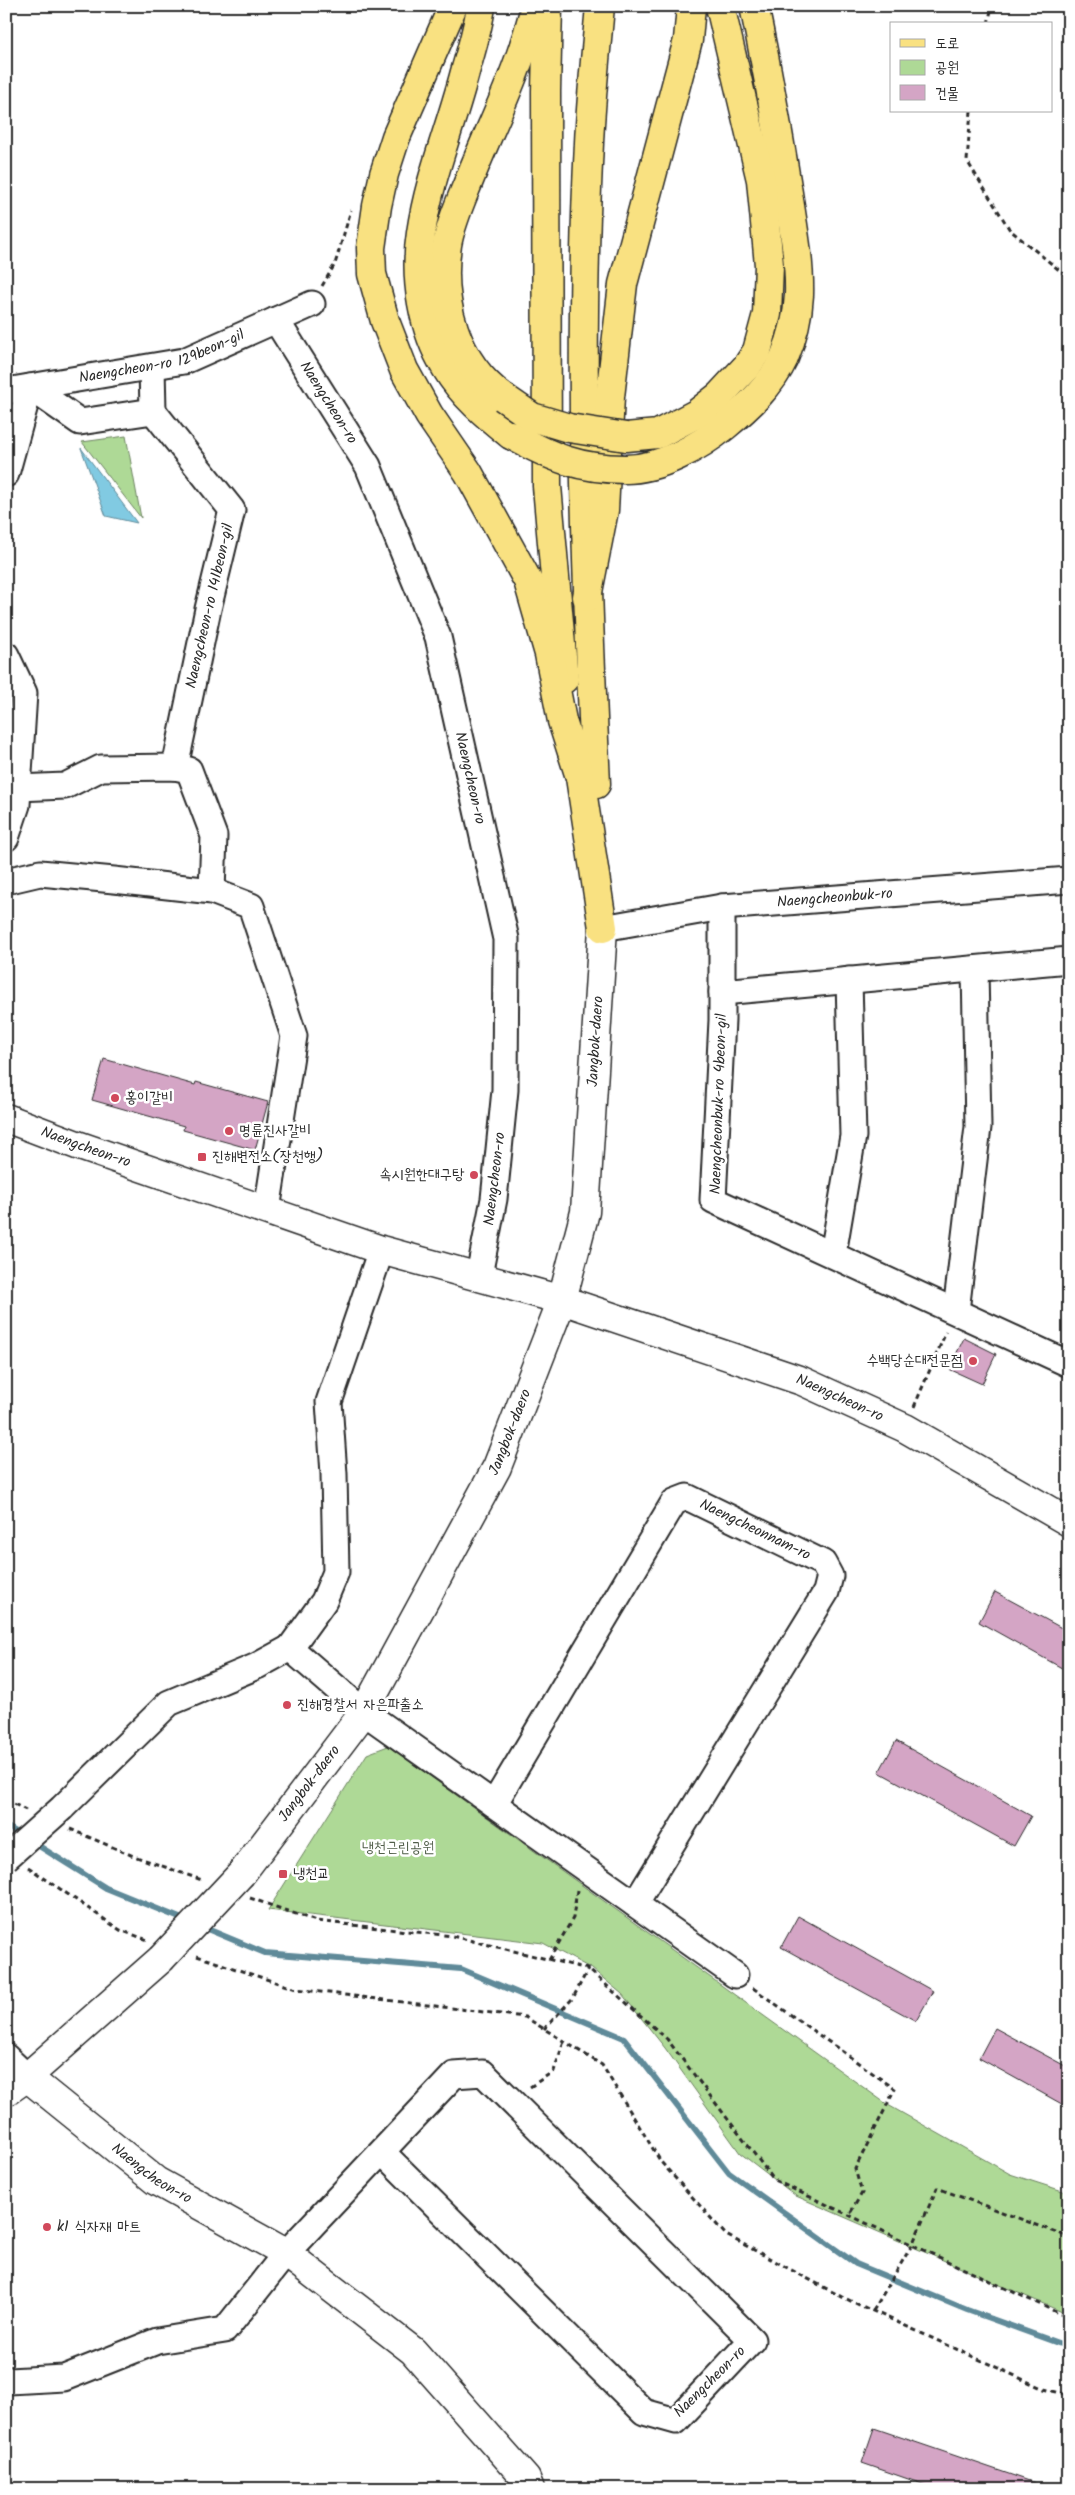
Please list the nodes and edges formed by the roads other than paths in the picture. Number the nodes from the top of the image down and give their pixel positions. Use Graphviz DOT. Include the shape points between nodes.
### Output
graph roads {
  1 [pos="453,6"];
  2 [pos="481,6"];
  3 [pos="535,6"];
  4 [pos="548,6"];
  5 [pos="600,6"];
  6 [pos="691,6"];
  7 [pos="720,6"];
  8 [pos="754,6"];
  9 [pos="312,304"];
  10 [pos="276,320"];
  11 [pos="152,366"];
  12 [pos="18,389"];
  13 [pos="153,411"];
  14 [pos="6,474"];
  15 [pos="587,597"];
  16 [pos="6,656"];
  17 [pos="182,769"];
  18 [pos="579,774"];
  19 [pos="18,788"];
  20 [pos="6,838"];
  21 [pos="1069,880"];
  22 [pos="6,881"];
  23 [pos="212,891"];
  24 [pos="722,907"];
  25 [pos="603,928"];
  26 [pos="1069,960"];
  27 [pos="975,969"];
  28 [pos="849,980"];
  29 [pos="722,992"];
  30 [pos="6,1118"];
  31 [pos="267,1210"];
  32 [pos="381,1250"];
  33 [pos="832,1254"];
  34 [pos="479,1275"];
  35 [pos="562,1300"];
  36 [pos="956,1311"];
  37 [pos="1069,1364"];
  38 [pos="1069,1522"];
  39 [pos="290,1648"];
  40 [pos="364,1712"];
  41 [pos="494,1804"];
  42 [pos="14,1861"];
  43 [pos="635,1904"];
  44 [pos="735,1975"];
  45 [pos="6,2057"];
  46 [pos="17,2085"];
  47 [pos="382,2152"];
  48 [pos="286,2252"];
  49 [pos="6,2379"];
  50 [pos="530,2489"];
  1 -- 18 [label="main road" via="396,137 384,174 371,248 372,274 385,321 404,370 429,415 468,472 528,581 549,654 562,721"];
  2 -- 8 [label="main road, bridge" via="420,233 418,271 432,338 446,368 465,394 512,435 569,462 597,469 625,469 664,461 718,432 770,382 791,336 799,295 795,240 773,94"];
  3 -- 7 [label="main road, bridge" via="523,46 460,203 448,243 444,282 452,327 469,362 494,390 532,417 569,428 626,438 665,431 696,414 719,396 757,351 767,314 769,265 761,180"];
  4 -- 18 [label="main road" via="547,486 561,658"];
  5 -- 15 [label="main road" via="589,142 584,297"];
  6 -- 15 [label="main road" via="688,40 623,284 610,397 604,510"];
  9 -- 10 [label="street, Naengcheon-ro 129beon-gil"];
  10 -- 11 [label="street, Naengcheon-ro 129beon-gil" via="184,361"];
  10 -- 34 [label="street, Naengcheon-ro" via="368,466 438,638 506,939 505,1090 494,1199"];
  11 -- 12 [label="street, Naengcheon-ro 129beon-gil"];
  11 -- 13 [label="street"];
  12 -- 13 [label="street" via="80,422"];
  12 -- 14 [label="street"];
  13 -- 17 [label="street, Naengcheon-ro 141beon-gil" via="232,510 208,609"];
  15 -- 25 [label="main road"];
  16 -- 19 [label="street" via="24,693"];
  17 -- 19 [label="street" via="101,768 66,786"];
  17 -- 23 [label="street" via="214,836"];
  18 -- 25 [label="main road"];
  19 -- 20 [label="street" via="17,805"];
  21 -- 24 [label="street, Naengcheonbuk-ro"];
  22 -- 23 [label="street" via="40,873"];
  23 -- 31 [label="street" via="251,906 294,1036"];
  24 -- 25 [label="street, Naengcheonbuk-ro"];
  24 -- 29 [label="street, Naengcheonbuk-ro 4beon-gil"];
  25 -- 35 [label="main road, Jangbok-daero" via="585,1212"];
  26 -- 27 [label="street"];
  27 -- 28 [label="street"];
  27 -- 36 [label="street" via="978,1126"];
  28 -- 29 [label="street"];
  28 -- 33 [label="street" via="853,1136"];
  29 -- 33 [label="street, Naengcheonbuk-ro 4beon-gil" via="713,1200"];
  30 -- 31 [label="main road, Naengcheon-ro"];
  31 -- 32 [label="main road, Naengcheon-ro"];
  32 -- 34 [label="main road, Naengcheon-ro"];
  32 -- 39 [label="street" via="329,1402 336,1572 324,1601"];
  33 -- 36 [label="street, Naengcheonbuk-ro 4beon-gil"];
  34 -- 35 [label="main road, Naengcheon-ro"];
  35 -- 38 [label="main road, Naengcheon-ro" via="802,1381 905,1428"];
  35 -- 40 [label="main road, Jangbok-daero" via="497,1467"];
  36 -- 37 [label="street, Naengcheonbuk-ro 4beon-gil"];
  39 -- 40 [label="street"];
  39 -- 42 [label="street, bridge" via="257,1666 169,1703 62,1808"];
  40 -- 41 [label="street"];
  40 -- 46 [label="main road, Jangbok-daero, bridge" via="242,1872"];
  41 -- 43 [label="street"];
  41 -- 43 [label="street, Naengcheonnam-ro" via="674,1502 687,1497 823,1563 830,1576 826,1592"];
  43 -- 44 [label="street"];
  45 -- 46 [label="street"];
  46 -- 48 [label="main road, Naengcheon-ro" via="156,2181"];
  47 -- 47 [label="street, Naengcheon-ro" via="454,2075 483,2073 752,2340 676,2421 644,2412"];
  47 -- 48 [label="street, Naengcheon-ro"];
  48 -- 49 [label="street" via="225,2330 157,2341 64,2378"];
  48 -- 50 [label="main road, Naengcheon-ro" via="414,2351 526,2479"];
}
